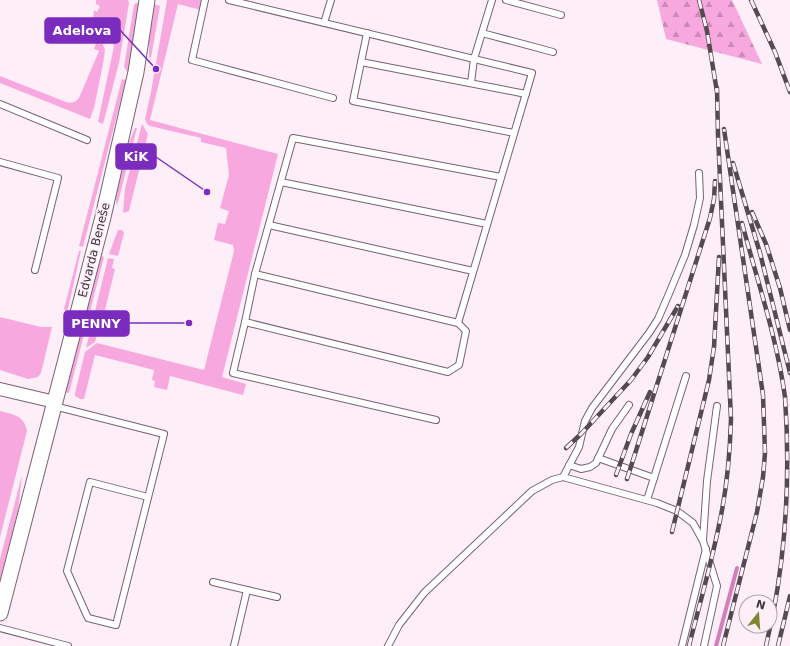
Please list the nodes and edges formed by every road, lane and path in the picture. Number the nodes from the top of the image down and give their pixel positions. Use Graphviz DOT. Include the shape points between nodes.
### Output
graph roads {
  1 [pos="147,0"];
  2 [pos="205,0"];
  3 [pos="229,0"];
  4 [pos="331,0"];
  5 [pos="492,0"];
  6 [pos="506,0"];
  7 [pos="251,3"];
  8 [pos="561,15"];
  9 [pos="324,23"];
  10 [pos="367,33"];
  11 [pos="482,33"];
  12 [pos="553,52"];
  13 [pos="474,59"];
  14 [pos="361,62"];
  15 [pos="471,83"];
  16 [pos="526,94"];
  17 [pos="333,98"];
  18 [pos="0,104"];
  19 [pos="514,133"];
  20 [pos="87,140"];
  21 [pos="0,162"];
  22 [pos="699,173"];
  23 [pos="501,177"];
  24 [pos="281,182"];
  25 [pos="487,224"];
  26 [pos="269,225"];
  27 [pos="35,270"];
  28 [pos="473,271"];
  29 [pos="255,274"];
  30 [pos="245,322"];
  31 [pos="458,323"];
  32 [pos="686,376"];
  33 [pos="0,389"];
  34 [pos="54,404"];
  35 [pos="629,405"];
  36 [pos="717,406"];
  37 [pos="436,420"];
  38 [pos="598,458"];
  39 [pos="569,465"];
  40 [pos="563,477"];
  41 [pos="654,478"];
  42 [pos="148,497"];
  43 [pos="646,500"];
  44 [pos="703,541"];
  45 [pos="706,549"];
  46 [pos="213,582"];
  47 [pos="247,590"];
  48 [pos="277,597"];
  49 [pos="0,613"];
  50 [pos="0,628"];
  51 [pos="68,646"];
  52 [pos="234,646"];
  53 [pos="388,646"];
  54 [pos="682,646"];
  55 [pos="704,646"];
  1 -- 34 [label="street, Edvarda Beneše" via="136,72 103,217"];
  2 -- 17 [label="lane" via="192,60"];
  3 -- 7 [label="lane"];
  4 -- 9 [label="lane"];
  5 -- 11 [label="lane"];
  6 -- 8 [label="lane"];
  7 -- 9 [label="lane"];
  9 -- 10 [label="lane"];
  10 -- 13 [label="lane"];
  10 -- 14 [label="lane"];
  11 -- 12 [label="lane"];
  11 -- 13 [label="lane"];
  13 -- 15 [label="lane"];
  13 -- 16 [label="lane" via="532,73"];
  14 -- 15 [label="lane"];
  14 -- 19 [label="lane" via="353,101"];
  15 -- 16 [label="lane"];
  16 -- 19 [label="lane"];
  18 -- 20 [label="lane"];
  19 -- 23 [label="lane"];
  21 -- 27 [label="lane" via="58,178"];
  22 -- 39 [label="lane" via="700,198 694,225 685,255 658,319 592,408 585,421 579,447"];
  23 -- 24 [label="lane" via="293,138"];
  23 -- 25 [label="lane"];
  24 -- 25 [label="lane"];
  24 -- 26 [label="lane"];
  25 -- 28 [label="lane"];
  26 -- 28 [label="lane"];
  26 -- 29 [label="lane"];
  28 -- 31 [label="lane"];
  29 -- 30 [label="lane"];
  29 -- 31 [label="lane"];
  30 -- 31 [label="lane" via="448,372 459,365 466,331"];
  30 -- 37 [label="lane" via="233,373"];
  32 -- 41 [label="lane"];
  33 -- 34 [label="street"];
  34 -- 42 [label="lane" via="164,434"];
  34 -- 49 [label="street, Edvarda Beneše"];
  35 -- 38 [label="lane" via="612,430"];
  36 -- 44 [label="lane" via="707,481"];
  38 -- 39 [label="lane" via="590,467 581,469"];
  38 -- 41 [label="lane"];
  39 -- 40 [label="lane"];
  40 -- 43 [label="lane"];
  40 -- 53 [label="lane" via="532,491 424,593 399,625"];
  41 -- 43 [label="lane"];
  42 -- 42 [label="lane" via="116,625 88,618 67,571 90,482"];
  43 -- 44 [label="lane" via="677,511 693,523"];
  44 -- 45 [label="lane"];
  45 -- 54 [label="lane"];
  45 -- 55 [label="lane" via="717,586"];
  46 -- 47 [label="lane"];
  47 -- 48 [label="lane"];
  47 -- 52 [label="lane"];
  50 -- 51 [label="lane"];
}
